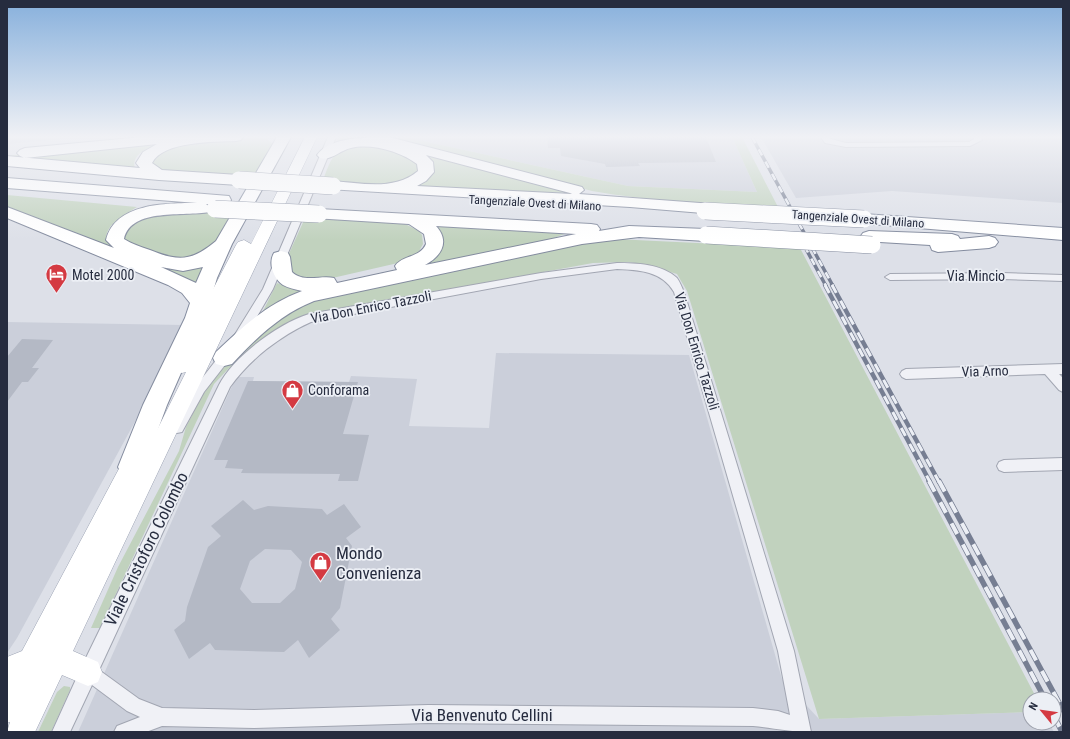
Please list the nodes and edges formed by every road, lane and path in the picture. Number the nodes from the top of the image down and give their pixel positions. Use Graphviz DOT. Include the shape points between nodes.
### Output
graph roads {
  1 [pos="19,171"];
  2 [pos="120,171"];
  3 [pos="152,171"];
  4 [pos="261,171"];
  5 [pos="282,171"];
  6 [pos="293,171"];
  7 [pos="318,171"];
  8 [pos="426,171"];
  9 [pos="510,171"];
  10 [pos="158,175"];
  11 [pos="7,183"];
  12 [pos="375,188"];
  13 [pos="7,193"];
  14 [pos="223,197"];
  15 [pos="325,200"];
  16 [pos="630,202"];
  17 [pos="705,209"];
  18 [pos="7,212"];
  19 [pos="412,219"];
  20 [pos="644,231"];
  21 [pos="707,232"];
  22 [pos="1063,234"];
  23 [pos="223,244"];
  24 [pos="1063,247"];
  25 [pos="281,257"];
  26 [pos="890,277"];
  27 [pos="1063,278"];
  28 [pos="199,302"];
  29 [pos="230,363"];
  30 [pos="1048,369"];
  31 [pos="1063,369"];
  32 [pos="906,374"];
  33 [pos="1063,387"];
  34 [pos="1063,464"];
  35 [pos="1004,466"];
  36 [pos="140,467"];
  37 [pos="44,661"];
  38 [pos="7,672"];
  39 [pos="88,672"];
  40 [pos="7,709"];
  41 [pos="162,717"];
  42 [pos="801,730"];
  43 [pos="20,732"];
  44 [pos="61,732"];
  45 [pos="123,732"];
  1 -- 14 [label="highway, Tangenziale Ovest di Milano"];
  2 -- 10 [label="highway"];
  3 -- 10 [label="highway"];
  4 -- 23 [label="highway"];
  5 -- 36 [label="main road"];
  6 -- 36 [label="main road"];
  7 -- 25 [label="street"];
  8 -- 12 [label="highway" via="416,180 400,186"];
  9 -- 16 [label="highway"];
  10 -- 14 [label="highway"];
  11 -- 14 [label="highway, Tangenziale Ovest di Milano"];
  12 -- 15 [label="highway"];
  12 -- 16 [label="highway"];
  13 -- 14 [label="highway"];
  14 -- 15 [label="highway, bridge"];
  14 -- 15 [label="highway, Tangenziale Ovest di Milano"];
  14 -- 23 [label="highway" via="139,216 120,227 115,240 159,262 178,266 205,260"];
  15 -- 17 [label="highway, Tangenziale Ovest di Milano"];
  15 -- 19 [label="highway"];
  15 -- 21 [label="highway, Tangenziale Ovest di Milano"];
  16 -- 17 [label="highway"];
  17 -- 22 [label="highway, Tangenziale Ovest di Milano, bridge"];
  18 -- 28 [label="highway" via="175,280 193,292"];
  19 -- 20 [label="highway"];
  19 -- 25 [label="highway" via="428,229 435,240 434,248 429,255 412,264 348,279 306,284 284,277 280,268"];
  20 -- 21 [label="highway"];
  20 -- 29 [label="highway" via="582,238 310,295 286,304 268,315 247,334"];
  21 -- 24 [label="highway, bridge" via="939,246 989,242"];
  23 -- 28 [label="highway"];
  25 -- 29 [label="street"];
  26 -- 27 [label="street, Via Mincio"];
  28 -- 36 [label="highway" via="186,339 155,405"];
  29 -- 36 [label="street" via="200,389 179,425"];
  29 -- 39 [label="street, Viale Cristoforo Colombo" via="225,385"];
  29 -- 42 [label="street, Via Don Enrico Tazzoli" via="290,327 312,318 541,276 612,266 645,268 668,276 679,292 783,644"];
  30 -- 31 [label="street, Via Arno"];
  30 -- 32 [label="street, Via Arno"];
  30 -- 33 [label="street"];
  34 -- 35 [label="street"];
  36 -- 37 [label="main road"];
  37 -- 38 [label="main road"];
  37 -- 39 [label="main road" via="76,664"];
  37 -- 40 [label="main road"];
  37 -- 43 [label="main road"];
  39 -- 41 [label="street" via="133,704"];
  39 -- 44 [label="street, Viale Cristoforo Colombo"];
  41 -- 42 [label="street, Via Benvenuto Cellini" via="254,718 428,714 753,716 778,720"];
  41 -- 45 [label="street"];
}
